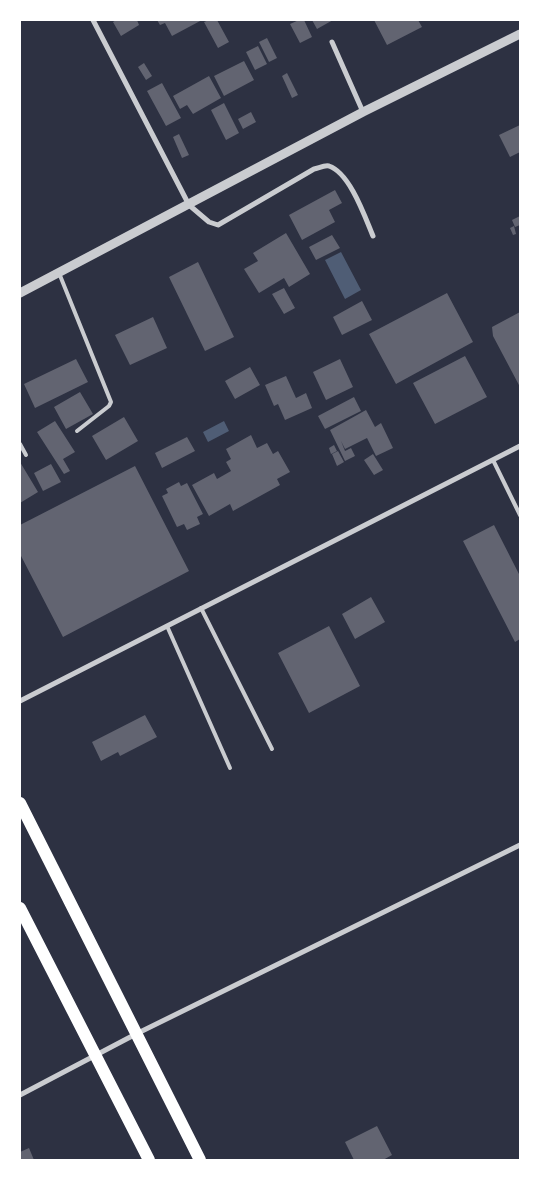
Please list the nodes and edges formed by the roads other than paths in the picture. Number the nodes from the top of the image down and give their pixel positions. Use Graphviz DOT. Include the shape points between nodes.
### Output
graph roads {
  1 [pos="93,20"];
  2 [pos="520,34"];
  3 [pos="332,42"];
  4 [pos="363,112"];
  5 [pos="189,205"];
  6 [pos="373,236"];
  7 [pos="59,273"];
  8 [pos="20,294"];
  9 [pos="78,431"];
  10 [pos="20,444"];
  11 [pos="520,446"];
  12 [pos="26,455"];
  13 [pos="493,460"];
  14 [pos="520,515"];
  15 [pos="201,608"];
  16 [pos="167,626"];
  17 [pos="20,701"];
  18 [pos="272,749"];
  19 [pos="230,768"];
  20 [pos="20,803"];
  21 [pos="520,845"];
  22 [pos="20,908"];
  23 [pos="136,1034"];
  24 [pos="95,1057"];
  25 [pos="20,1095"];
  26 [pos="149,1160"];
  27 [pos="200,1160"];
  1 -- 5 [label="street"];
  2 -- 4 [label="street"];
  3 -- 4 [label="street"];
  4 -- 5 [label="street"];
  5 -- 6 [label="street" via="209,222 218,225 314,169 331,166 349,183"];
  5 -- 7 [label="street"];
  7 -- 8 [label="street"];
  7 -- 9 [label="lane" via="111,402"];
  10 -- 12 [label="lane"];
  11 -- 13 [label="street"];
  13 -- 14 [label="lane"];
  13 -- 15 [label="street"];
  15 -- 16 [label="street"];
  15 -- 18 [label="lane"];
  16 -- 17 [label="street"];
  16 -- 19 [label="lane"];
  20 -- 23 [label="main road"];
  21 -- 23 [label="street"];
  22 -- 24 [label="main road"];
  23 -- 24 [label="street"];
  23 -- 27 [label="main road"];
  24 -- 25 [label="street"];
  24 -- 26 [label="main road"];
}
